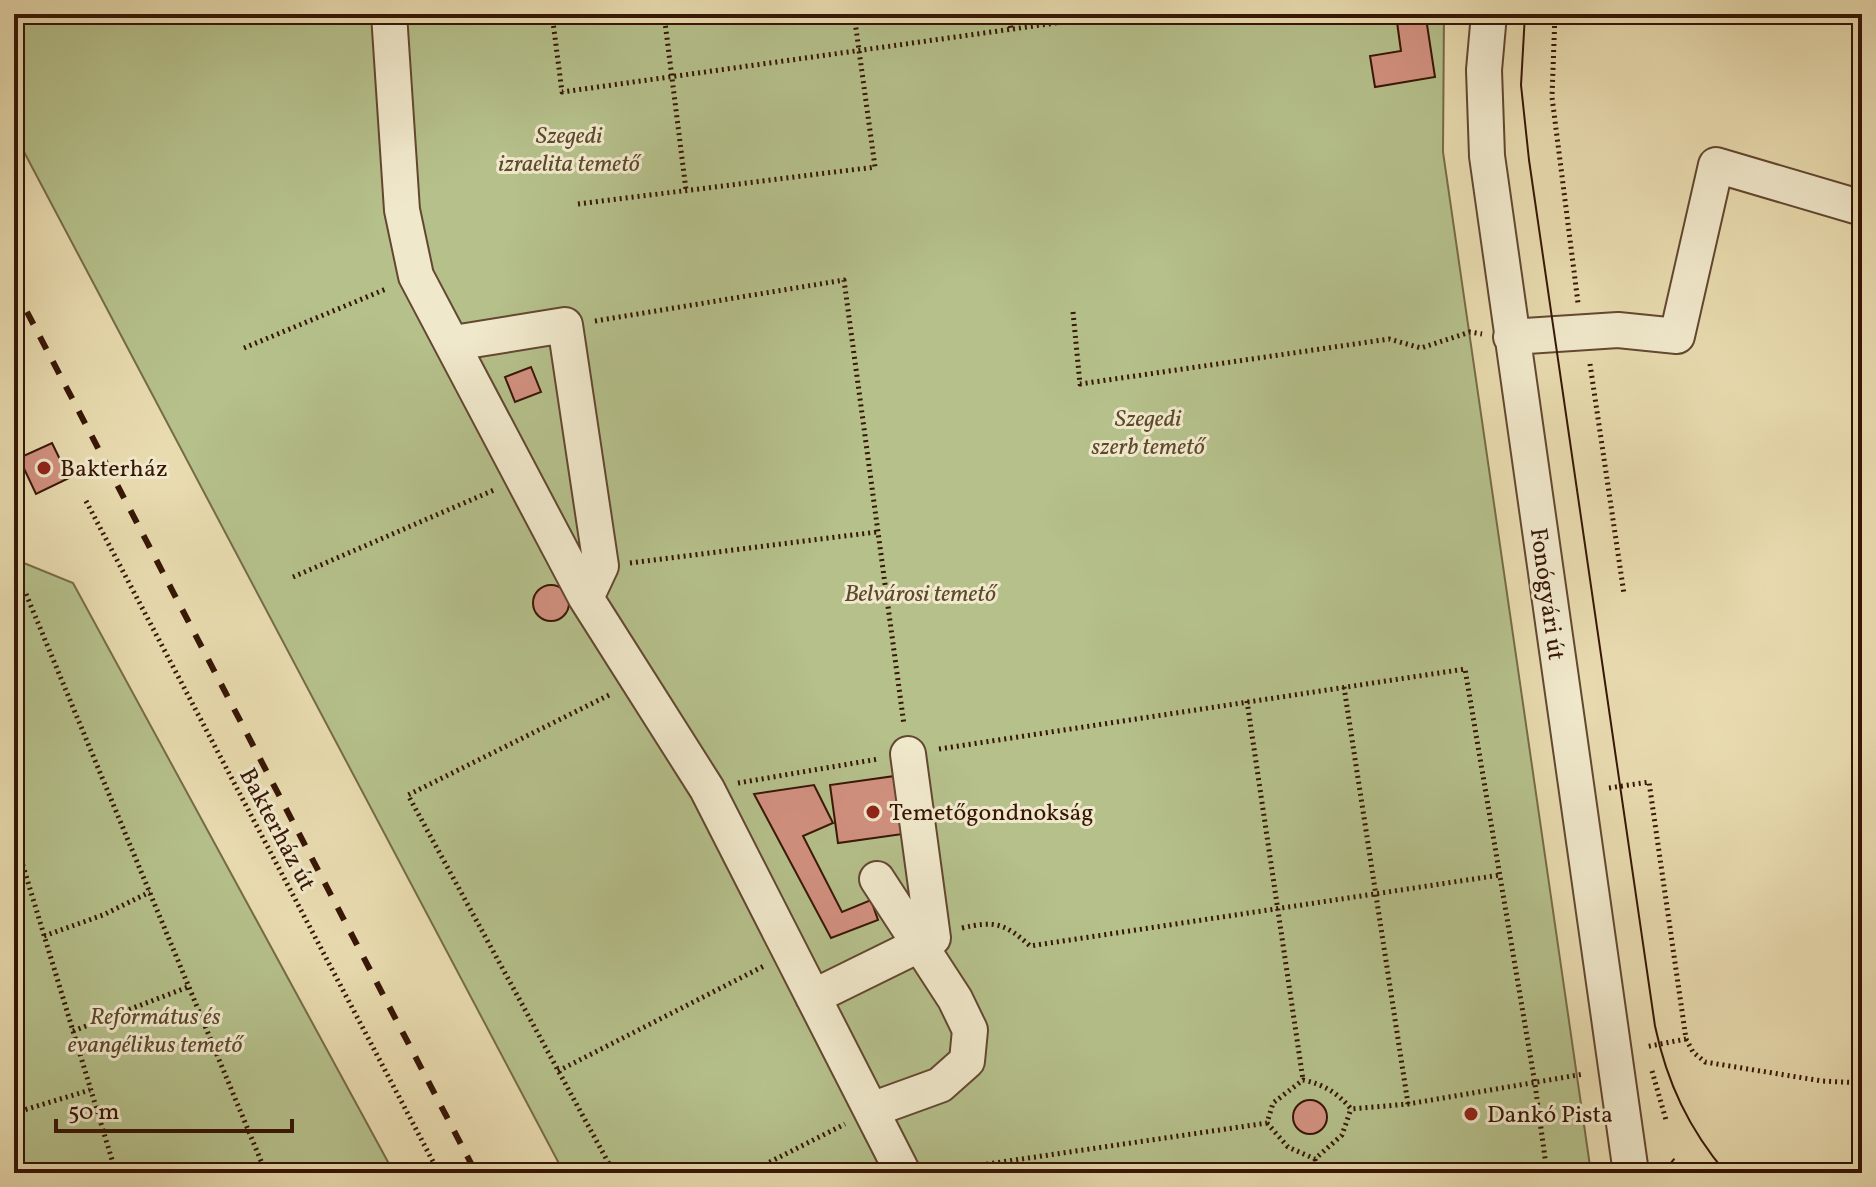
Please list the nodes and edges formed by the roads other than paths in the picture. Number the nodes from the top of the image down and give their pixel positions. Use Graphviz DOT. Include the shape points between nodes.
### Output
graph roads {
  1 [pos="389,14"];
  2 [pos="1489,14"];
  3 [pos="1862,208"];
  4 [pos="1511,337"];
  5 [pos="454,343"];
  6 [pos="586,598"];
  7 [pos="908,754"];
  8 [pos="877,879"];
  9 [pos="926,941"];
  10 [pos="813,997"];
  11 [pos="871,1110"];
  12 [pos="903,1173"];
  13 [pos="1631,1173"];
  1 -- 5 [label="street" via="402,210 416,276"];
  2 -- 4 [label="street, Fonógyári út" via="1484,70 1487,156"];
  3 -- 4 [label="street" via="1716,165 1677,336 1618,330"];
  4 -- 13 [label="street, Fonógyári út"];
  5 -- 6 [label="street"];
  5 -- 6 [label="street" via="565,325 601,566"];
  6 -- 10 [label="street" via="707,789"];
  7 -- 9 [label="street"];
  8 -- 9 [label="street"];
  9 -- 10 [label="street"];
  9 -- 11 [label="street" via="970,1030 967,1061 940,1085"];
  10 -- 11 [label="street"];
  11 -- 12 [label="street"];
}
